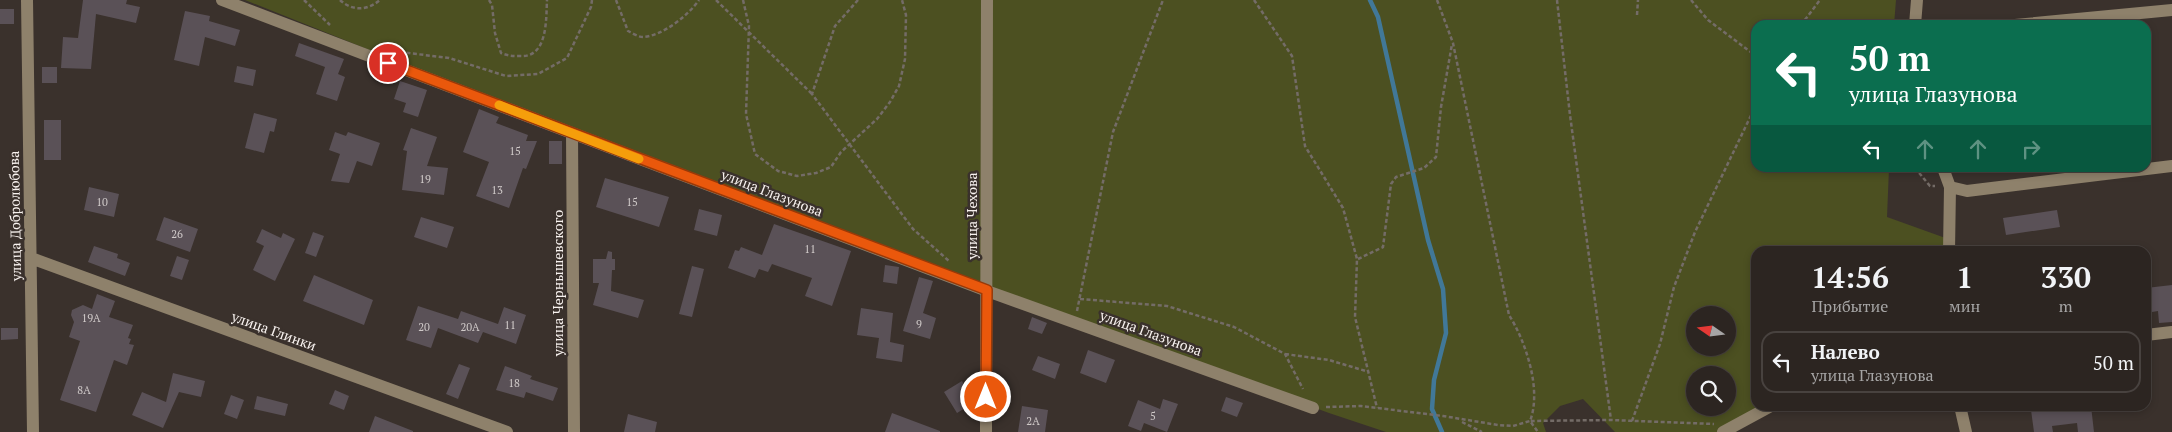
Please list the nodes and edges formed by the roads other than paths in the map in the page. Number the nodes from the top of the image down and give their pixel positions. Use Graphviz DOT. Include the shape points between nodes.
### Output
graph roads {
  1 [pos="27,0"];
  2 [pos="222,0"];
  3 [pos="986,0"];
  4 [pos="1916,0"];
  5 [pos="2172,10"];
  6 [pos="1915,20"];
  7 [pos="2067,20"];
  8 [pos="572,133"];
  9 [pos="2172,166"];
  10 [pos="2151,169"];
  11 [pos="1944,172"];
  12 [pos="2123,172"];
  13 [pos="1950,187"];
  14 [pos="1949,246"];
  15 [pos="31,258"];
  16 [pos="987,290"];
  17 [pos="2172,332"];
  18 [pos="2151,335"];
  19 [pos="1313,408"];
  20 [pos="1762,411"];
  21 [pos="1961,411"];
  22 [pos="33,432"];
  23 [pos="507,432"];
  24 [pos="574,432"];
  25 [pos="986,432"];
  26 [pos="1723,432"];
  27 [pos="1966,432"];
  1 -- 15 [label="street, улица Добролюбова"];
  2 -- 8 [label="street, улица Глазунова"];
  3 -- 16 [label="street, улица Чехова"];
  4 -- 6 [label="street"];
  5 -- 7 [label="street"];
  8 -- 16 [label="street, улица Глазунова"];
  8 -- 24 [label="street, улица Чернышевского"];
  9 -- 10 [label="street"];
  11 -- 13 [label="street"];
  12 -- 13 [label="street" via="1967,191"];
  13 -- 14 [label="street"];
  15 -- 22 [label="street, улица Добролюбова"];
  15 -- 23 [label="street, улица Глинки"];
  16 -- 19 [label="street, улица Глазунова"];
  16 -- 25 [label="street, улица Чехова"];
  17 -- 18 [label="street"];
  20 -- 26 [label="street"];
  21 -- 27 [label="street"];
}
